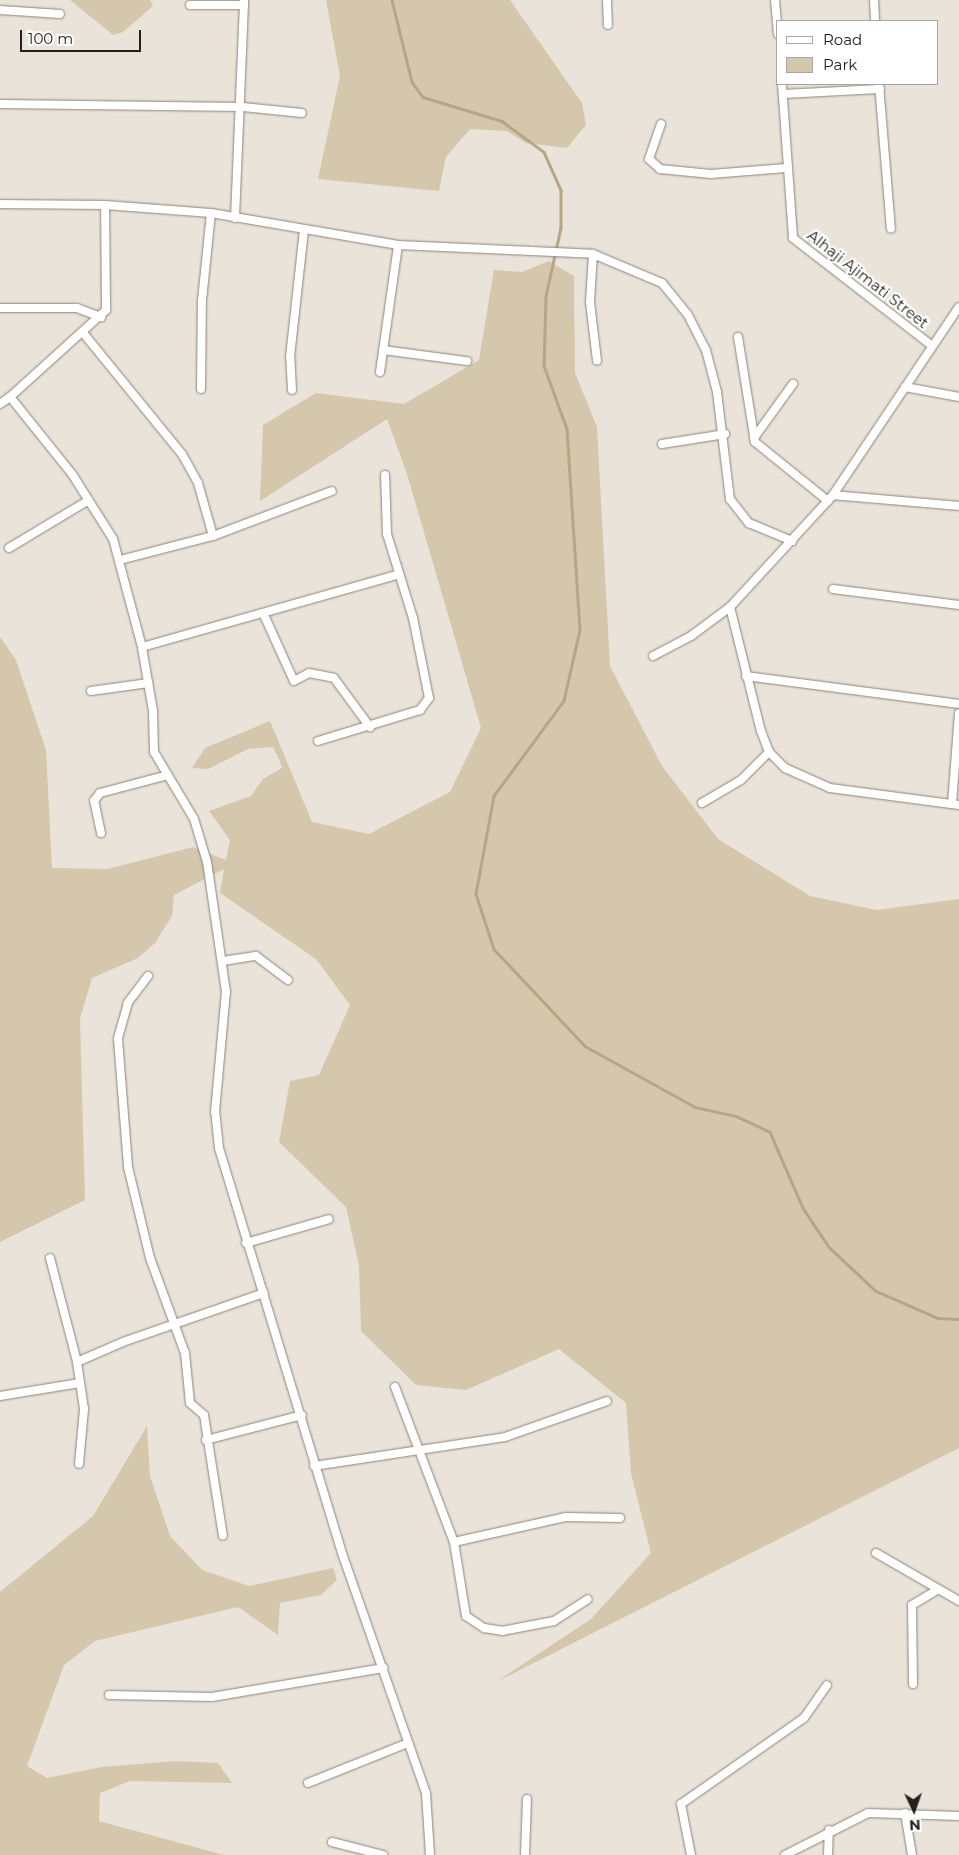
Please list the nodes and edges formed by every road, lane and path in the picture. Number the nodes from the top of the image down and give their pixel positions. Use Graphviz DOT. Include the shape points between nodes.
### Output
graph roads {
  1 [pos="607,0"];
  2 [pos="775,0"];
  3 [pos="874,0"];
  4 [pos="244,3"];
  5 [pos="190,4"];
  6 [pos="0,10"];
  7 [pos="60,14"];
  8 [pos="777,20"];
  9 [pos="875,20"];
  10 [pos="608,26"];
  11 [pos="782,85"];
  12 [pos="879,87"];
  13 [pos="783,94"];
  14 [pos="0,104"];
  15 [pos="243,107"];
  16 [pos="302,113"];
  17 [pos="661,124"];
  18 [pos="786,168"];
  19 [pos="0,204"];
  20 [pos="104,204"];
  21 [pos="211,213"];
  22 [pos="235,218"];
  23 [pos="891,229"];
  24 [pos="304,230"];
  25 [pos="398,245"];
  26 [pos="593,254"];
  27 [pos="959,307"];
  28 [pos="0,308"];
  29 [pos="101,318"];
  30 [pos="84,334"];
  31 [pos="738,337"];
  32 [pos="931,345"];
  33 [pos="383,350"];
  34 [pos="468,361"];
  35 [pos="597,361"];
  36 [pos="380,372"];
  37 [pos="793,384"];
  38 [pos="905,387"];
  39 [pos="201,389"];
  40 [pos="292,390"];
  41 [pos="10,397"];
  42 [pos="959,397"];
  43 [pos="0,404"];
  44 [pos="725,434"];
  45 [pos="754,438"];
  46 [pos="662,444"];
  47 [pos="385,475"];
  48 [pos="332,491"];
  49 [pos="830,498"];
  50 [pos="89,500"];
  51 [pos="959,506"];
  52 [pos="213,536"];
  53 [pos="792,541"];
  54 [pos="9,548"];
  55 [pos="120,560"];
  56 [pos="396,575"];
  57 [pos="833,589"];
  58 [pos="959,605"];
  59 [pos="730,607"];
  60 [pos="264,614"];
  61 [pos="142,647"];
  62 [pos="653,656"];
  63 [pos="746,676"];
  64 [pos="148,683"];
  65 [pos="90,691"];
  66 [pos="959,704"];
  67 [pos="959,713"];
  68 [pos="370,727"];
  69 [pos="318,741"];
  70 [pos="769,752"];
  71 [pos="168,775"];
  72 [pos="702,803"];
  73 [pos="955,805"];
  74 [pos="101,833"];
  75 [pos="223,961"];
  76 [pos="148,976"];
  77 [pos="288,980"];
  78 [pos="329,1219"];
  79 [pos="246,1243"];
  80 [pos="50,1258"];
  81 [pos="264,1293"];
  82 [pos="173,1325"];
  83 [pos="78,1362"];
  84 [pos="80,1383"];
  85 [pos="395,1387"];
  86 [pos="0,1396"];
  87 [pos="607,1401"];
  88 [pos="302,1415"];
  89 [pos="206,1440"];
  90 [pos="417,1452"];
  91 [pos="79,1464"];
  92 [pos="314,1466"];
  93 [pos="620,1518"];
  94 [pos="223,1536"];
  95 [pos="454,1542"];
  96 [pos="876,1553"];
  97 [pos="937,1590"];
  98 [pos="588,1599"];
  99 [pos="959,1601"];
  100 [pos="384,1668"];
  101 [pos="913,1684"];
  102 [pos="827,1685"];
  103 [pos="109,1695"];
  104 [pos="408,1743"];
  105 [pos="308,1783"];
  106 [pos="527,1799"];
  107 [pos="905,1814"];
  108 [pos="959,1816"];
  109 [pos="829,1830"];
  110 [pos="332,1842"];
  111 [pos="383,1855"];
  112 [pos="430,1855"];
  113 [pos="525,1855"];
  114 [pos="691,1855"];
  115 [pos="785,1855"];
  116 [pos="828,1855"];
  117 [pos="912,1855"];
  1 -- 10 [label="street"];
  2 -- 8 [label="street"];
  3 -- 9 [label="street"];
  4 -- 5 [label="street"];
  4 -- 15 [label="street"];
  6 -- 7 [label="street"];
  11 -- 13 [label="street, Alhaji Ajimati Street"];
  12 -- 13 [label="street"];
  12 -- 23 [label="street"];
  13 -- 18 [label="street, Alhaji Ajimati Street"];
  14 -- 15 [label="street"];
  15 -- 16 [label="street"];
  15 -- 22 [label="street"];
  17 -- 18 [label="street" via="649,159 660,169 710,174"];
  18 -- 32 [label="street, Alhaji Ajimati Street" via="792,238"];
  19 -- 20 [label="street"];
  20 -- 21 [label="street"];
  20 -- 29 [label="street" via="108,301"];
  21 -- 22 [label="street"];
  21 -- 39 [label="street" via="202,300"];
  22 -- 24 [label="street"];
  24 -- 25 [label="street"];
  24 -- 40 [label="street" via="290,357"];
  25 -- 26 [label="street"];
  25 -- 33 [label="street"];
  26 -- 35 [label="street" via="590,302"];
  26 -- 44 [label="street" via="646,274 676,297 706,350"];
  27 -- 32 [label="street"];
  28 -- 29 [label="street" via="77,308"];
  29 -- 30 [label="street"];
  30 -- 41 [label="street"];
  30 -- 52 [label="street" via="182,454 198,484"];
  31 -- 45 [label="street"];
  32 -- 38 [label="street"];
  33 -- 34 [label="street"];
  33 -- 36 [label="street"];
  37 -- 45 [label="street"];
  38 -- 42 [label="street"];
  38 -- 49 [label="street"];
  41 -- 43 [label="street"];
  41 -- 50 [label="street"];
  44 -- 46 [label="street"];
  44 -- 53 [label="street" via="730,498 748,523"];
  45 -- 49 [label="street"];
  47 -- 56 [label="street" via="387,534"];
  48 -- 52 [label="street"];
  49 -- 51 [label="street"];
  49 -- 53 [label="street"];
  50 -- 54 [label="street"];
  50 -- 55 [label="street" via="113,539"];
  52 -- 55 [label="street"];
  53 -- 59 [label="street"];
  55 -- 61 [label="street"];
  56 -- 60 [label="street"];
  56 -- 68 [label="street" via="413,618 430,698 420,710"];
  57 -- 58 [label="street"];
  59 -- 62 [label="street" via="691,636"];
  59 -- 63 [label="street"];
  60 -- 61 [label="street"];
  60 -- 68 [label="street" via="294,681 309,673 334,678"];
  61 -- 64 [label="street"];
  63 -- 66 [label="street"];
  63 -- 70 [label="street"];
  64 -- 65 [label="street"];
  64 -- 71 [label="street" via="154,752"];
  67 -- 73 [label="street"];
  68 -- 69 [label="street"];
  70 -- 72 [label="street" via="741,780"];
  70 -- 73 [label="street" via="803,780 830,788"];
  71 -- 74 [label="street" via="100,793 94,801"];
  71 -- 75 [label="street" via="194,819 207,862"];
  75 -- 77 [label="street" via="256,956"];
  75 -- 79 [label="street" via="226,992 214,1112 219,1148"];
  76 -- 82 [label="street" via="128,1003 118,1039 128,1167 150,1258"];
  78 -- 79 [label="street"];
  79 -- 81 [label="street"];
  80 -- 83 [label="street"];
  81 -- 82 [label="street"];
  81 -- 88 [label="street"];
  82 -- 83 [label="street"];
  82 -- 89 [label="street" via="185,1353 190,1403 204,1415"];
  83 -- 84 [label="street"];
  84 -- 86 [label="street"];
  84 -- 91 [label="street" via="84,1428"];
  85 -- 90 [label="street"];
  87 -- 90 [label="street" via="505,1437"];
  88 -- 89 [label="street"];
  88 -- 92 [label="street"];
  89 -- 94 [label="street"];
  90 -- 92 [label="street"];
  90 -- 95 [label="street"];
  92 -- 100 [label="street"];
  93 -- 95 [label="street" via="566,1517"];
  95 -- 98 [label="street" via="466,1616 484,1628 502,1631 554,1621"];
  96 -- 97 [label="street"];
  97 -- 99 [label="street"];
  97 -- 101 [label="street" via="912,1605"];
  100 -- 103 [label="street" via="212,1697"];
  100 -- 104 [label="street"];
  102 -- 114 [label="street" via="804,1718 682,1804"];
  104 -- 105 [label="street"];
  104 -- 112 [label="street" via="428,1805"];
  106 -- 113 [label="street"];
  107 -- 108 [label="street"];
  107 -- 109 [label="street" via="868,1814"];
  107 -- 117 [label="street"];
  109 -- 115 [label="street"];
  109 -- 116 [label="street"];
  110 -- 111 [label="street"];
}
